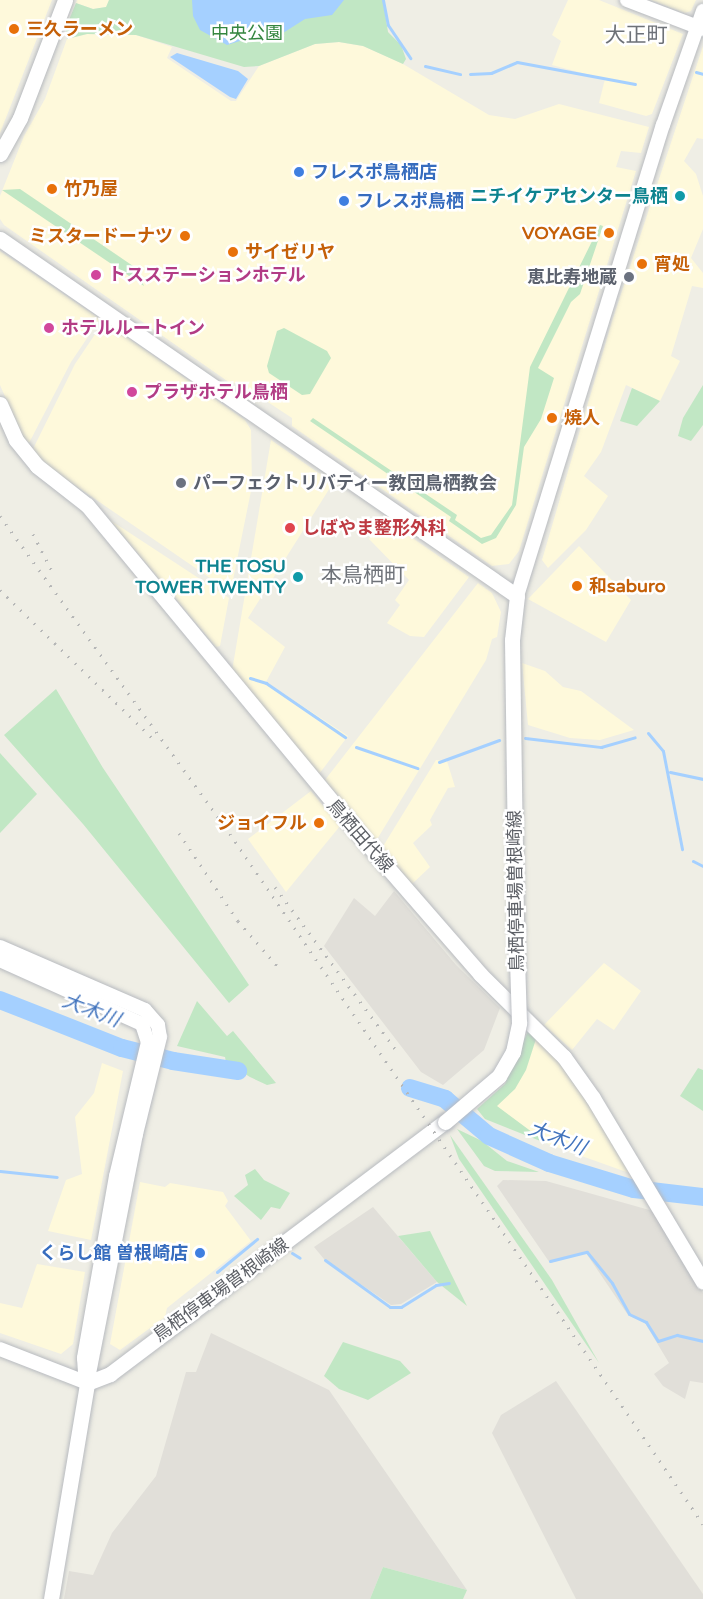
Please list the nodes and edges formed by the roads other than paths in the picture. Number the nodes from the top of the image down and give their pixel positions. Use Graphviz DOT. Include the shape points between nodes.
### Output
graph roads {
  1 [pos="65,0"];
  2 [pos="627,0"];
  3 [pos="703,11"];
  4 [pos="700,27"];
  5 [pos="0,154"];
  6 [pos="0,239"];
  7 [pos="0,404"];
  8 [pos="517,596"];
  9 [pos="0,947"];
  10 [pos="0,960"];
  11 [pos="153,1043"];
  12 [pos="703,1282"];
  13 [pos="0,1349"];
  14 [pos="87,1383"];
  15 [pos="51,1599"];
  1 -- 5 [label="main road" via="20,118"];
  2 -- 4 [label="street"];
  3 -- 4 [label="street"];
  4 -- 8 [label="street"];
  6 -- 8 [label="main road"];
  7 -- 12 [label="main road, 鳥栖田代線" via="16,440 37,466 87,505 375,853 480,974 564,1057"];
  8 -- 14 [label="main road, 鳥栖停車場曽根崎線, bridge" via="512,640 519,1023 513,1052 499,1076 445,1122 110,1374"];
  9 -- 11 [label="street" via="145,1010 158,1025"];
  10 -- 11 [label="street" via="142,1024"];
  11 -- 14 [label="street" via="84,1358"];
  13 -- 14 [label="street"];
  14 -- 15 [label="main road"];
}
